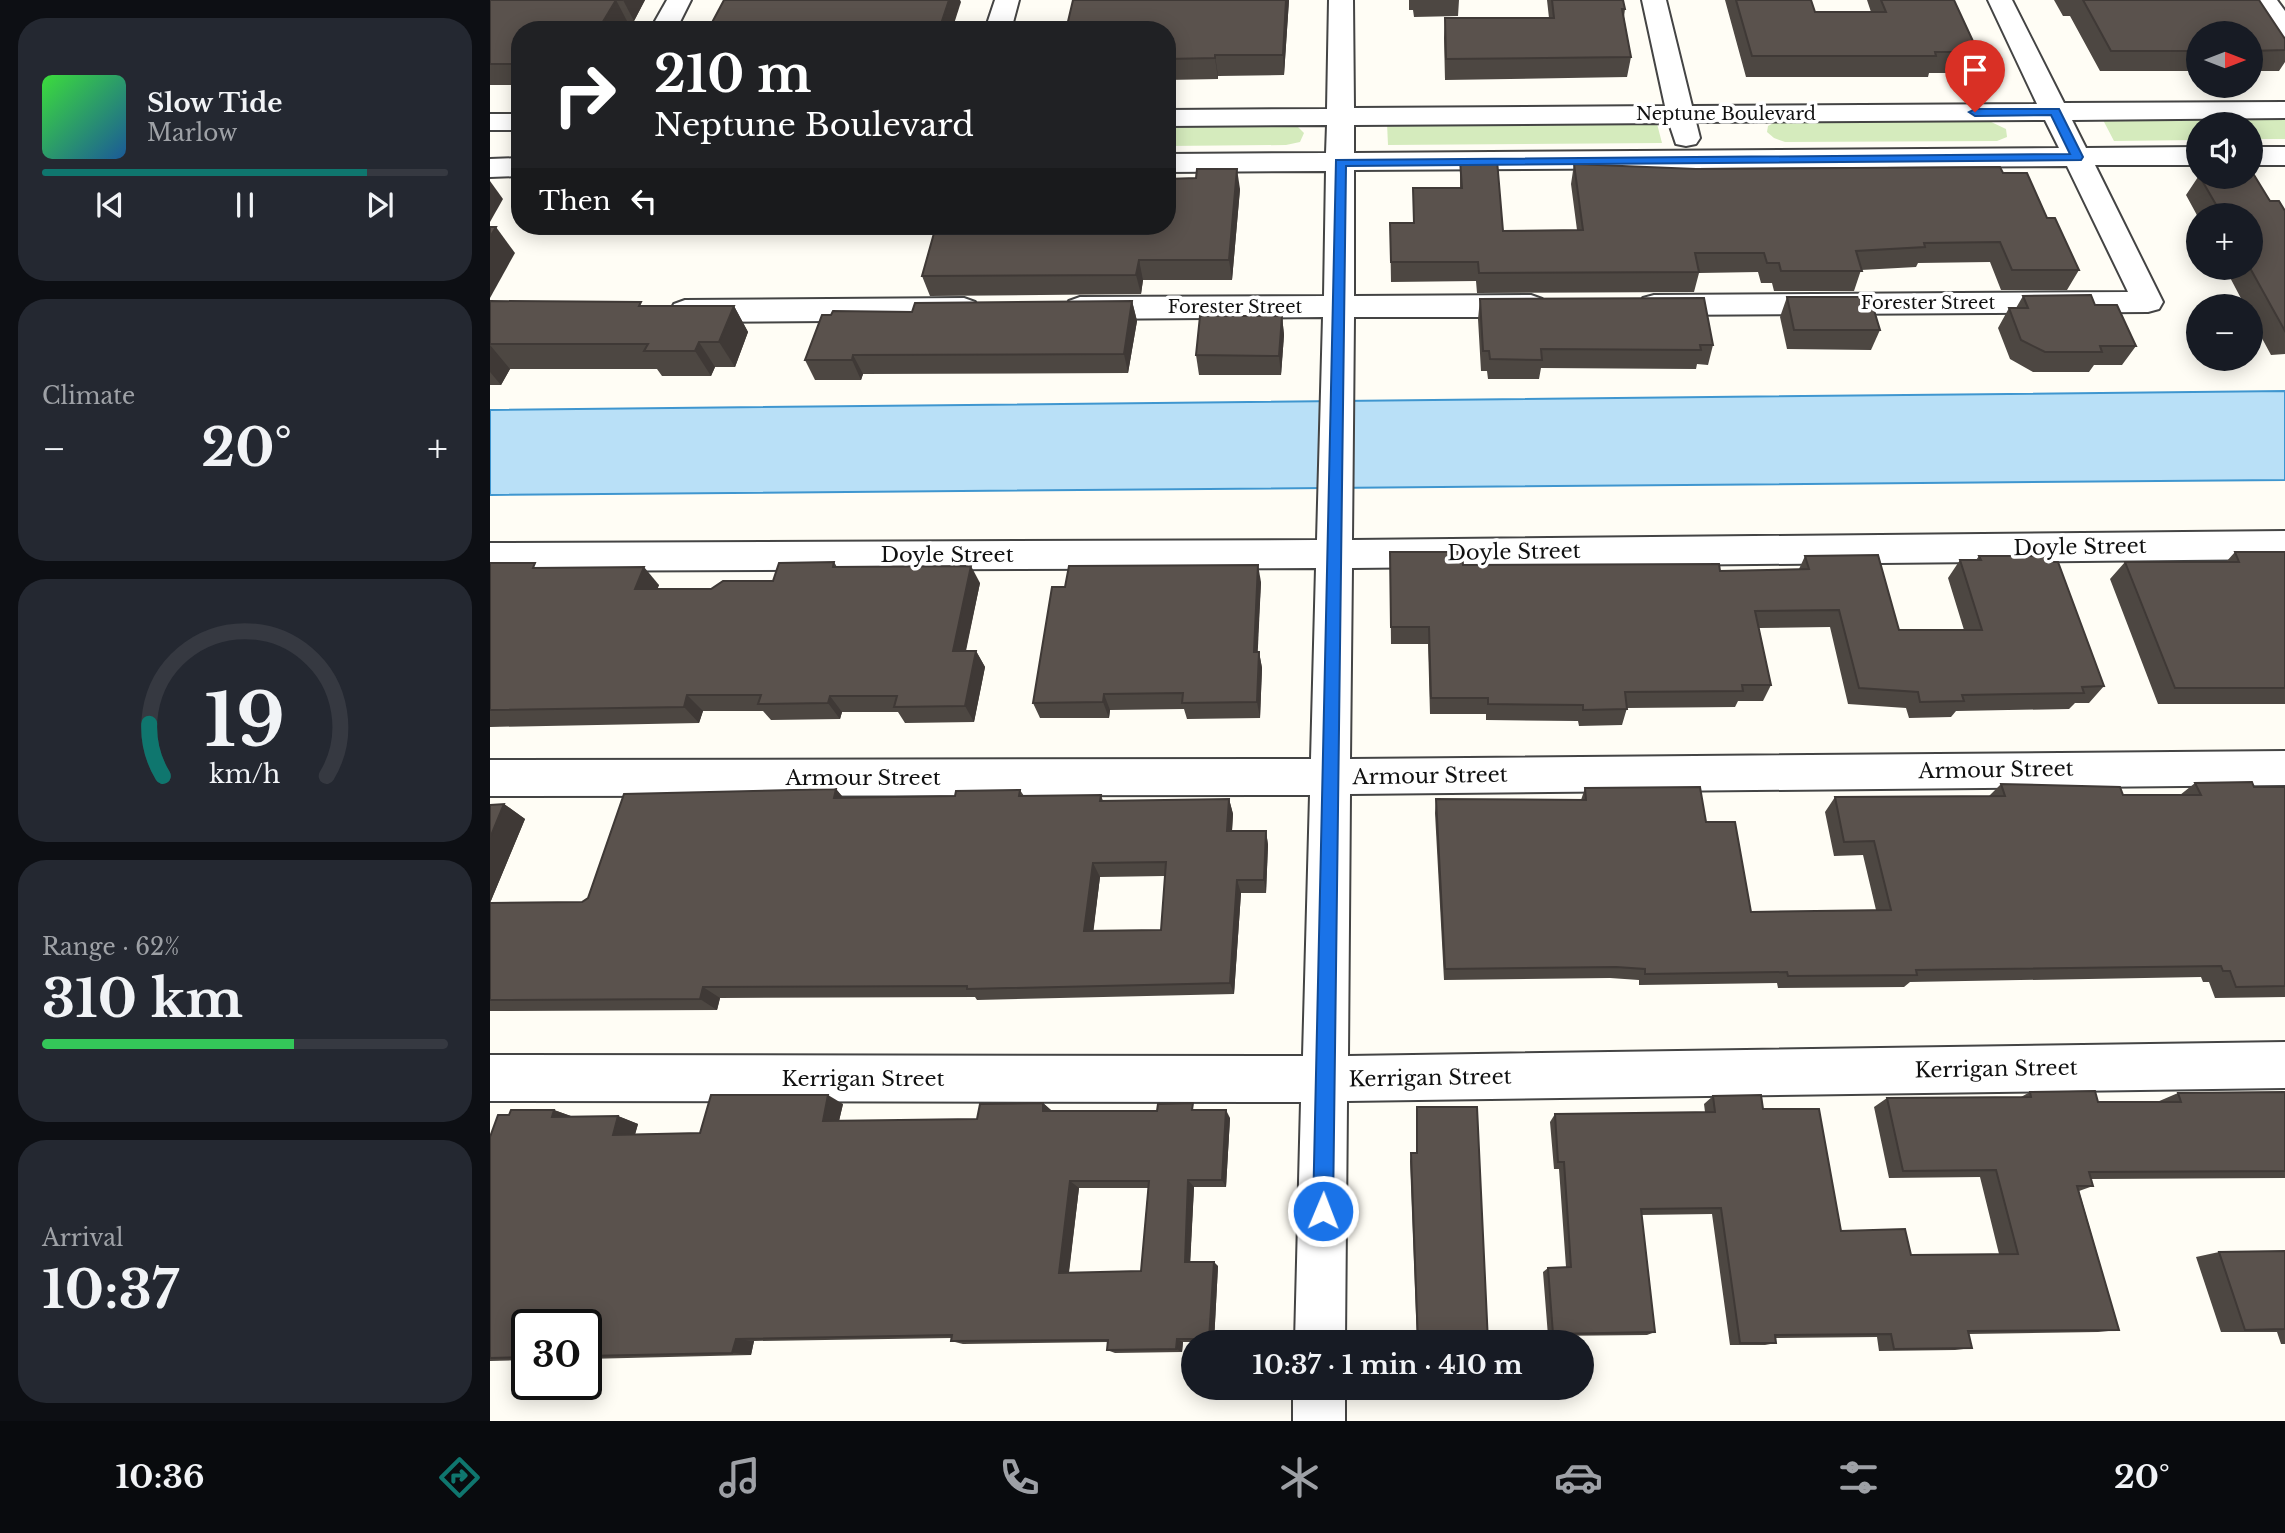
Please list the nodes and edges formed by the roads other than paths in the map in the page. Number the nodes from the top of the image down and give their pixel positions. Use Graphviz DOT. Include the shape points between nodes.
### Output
graph roads {
  1 [pos="679,0"];
  2 [pos="1007,0"];
  3 [pos="1341,0"];
  4 [pos="1654,0"];
  5 [pos="2000,0"];
  6 [pos="2264,0"];
  7 [pos="668,21"];
  8 [pos="1001,21"];
  9 [pos="2285,29"];
  10 [pos="2285,110"];
  11 [pos="2055,112"];
  12 [pos="1680,114"];
  13 [pos="1340,117"];
  14 [pos="1176,118"];
  15 [pos="490,122"];
  16 [pos="511,122"];
  17 [pos="2186,156"];
  18 [pos="2263,156"];
  19 [pos="2285,156"];
  20 [pos="2077,157"];
  21 [pos="1691,160"];
  22 [pos="1340,162"];
  23 [pos="1176,163"];
  24 [pos="511,167"];
  25 [pos="490,168"];
  26 [pos="1562,305"];
  27 [pos="1632,305"];
  28 [pos="1339,307"];
  29 [pos="991,309"];
  30 [pos="1047,309"];
  31 [pos="657,311"];
  32 [pos="1335,537"];
  33 [pos="2285,545"];
  34 [pos="490,557"];
  35 [pos="2285,768"];
  36 [pos="1331,777"];
  37 [pos="490,778"];
  38 [pos="2285,1065"];
  39 [pos="490,1078"];
  40 [pos="1325,1079"];
  41 [pos="1320,1330"];
  42 [pos="1319,1400"];
  43 [pos="1319,1421"];
  1 -- 7 [label="street"];
  2 -- 8 [label="street"];
  3 -- 13 [label="street"];
  4 -- 12 [label="street"];
  5 -- 11 [label="street"];
  6 -- 9 [label="street"];
  10 -- 11 [label="street, Neptune Boulevard"];
  11 -- 12 [label="street, Neptune Boulevard"];
  11 -- 20 [label="street"];
  12 -- 13 [label="street, Neptune Boulevard"];
  12 -- 21 [label="street"];
  13 -- 14 [label="street, Neptune Boulevard"];
  13 -- 22 [label="street"];
  15 -- 16 [label="street"];
  17 -- 20 [label="street"];
  18 -- 19 [label="street"];
  20 -- 21 [label="street"];
  20 -- 27 [label="street, Forester Street" via="2148,302"];
  21 -- 22 [label="street"];
  22 -- 23 [label="street"];
  22 -- 28 [label="street"];
  24 -- 25 [label="street"];
  26 -- 28 [label="street, Forester Street"];
  28 -- 30 [label="street, Forester Street"];
  28 -- 32 [label="street"];
  29 -- 31 [label="street"];
  32 -- 33 [label="street, Doyle Street"];
  32 -- 34 [label="street, Doyle Street"];
  32 -- 36 [label="street"];
  35 -- 36 [label="street, Armour Street"];
  36 -- 37 [label="street, Armour Street"];
  36 -- 40 [label="street"];
  38 -- 40 [label="street, Kerrigan Street"];
  39 -- 40 [label="street, Kerrigan Street"];
  40 -- 41 [label="street"];
  42 -- 43 [label="street"];
}
